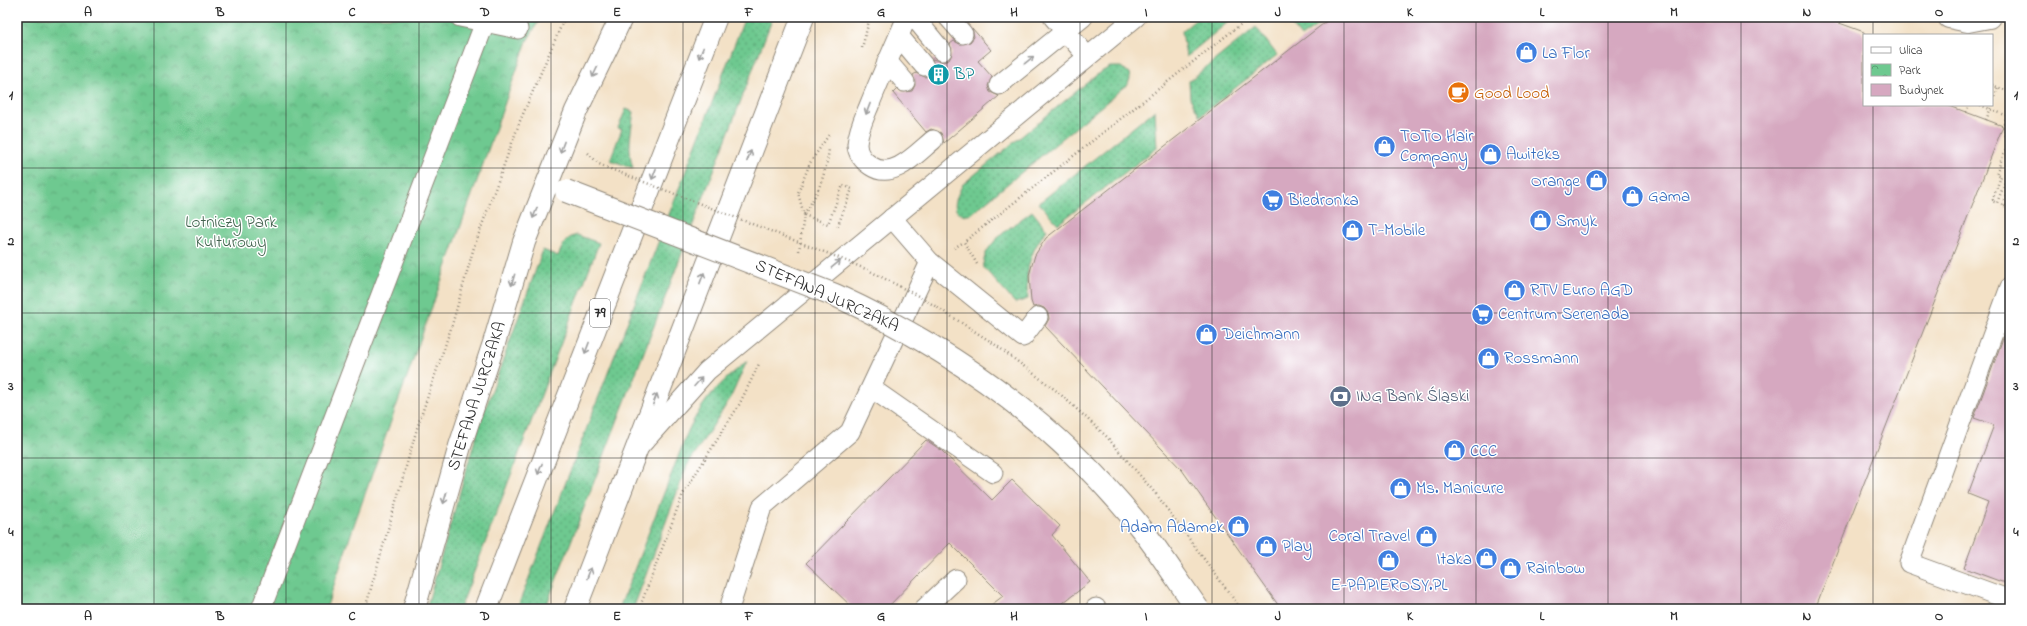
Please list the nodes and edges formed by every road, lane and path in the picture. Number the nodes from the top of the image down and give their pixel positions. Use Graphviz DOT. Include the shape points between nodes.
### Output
graph roads {
  1 [pos="460,17"];
  2 [pos="565,17"];
  3 [pos="716,17"];
  4 [pos="804,17"];
  5 [pos="907,17"];
  6 [pos="914,17"];
  7 [pos="948,17"];
  8 [pos="1083,17"];
  9 [pos="1136,17"];
  10 [pos="1250,17"];
  11 [pos="1949,17"];
  12 [pos="1989,17"];
  13 [pos="486,20"];
  14 [pos="1056,21"];
  15 [pos="618,24"];
  16 [pos="518,29"];
  17 [pos="962,34"];
  18 [pos="899,36"];
  19 [pos="942,51"];
  20 [pos="1087,56"];
  21 [pos="924,66"];
  22 [pos="885,67"];
  23 [pos="905,82"];
  24 [pos="999,85"];
  25 [pos="1993,85"];
  26 [pos="1998,87"];
  27 [pos="2010,92"];
  28 [pos="1993,101"];
  29 [pos="1968,106"];
  30 [pos="1982,106"];
  31 [pos="1991,106"];
  32 [pos="2010,108"];
  33 [pos="1990,109"];
  34 [pos="1966,112"];
  35 [pos="2008,116"];
  36 [pos="1986,120"];
  37 [pos="830,140"];
  38 [pos="933,140"];
  39 [pos="2009,144"];
  40 [pos="829,147"];
  41 [pos="2010,178"];
  42 [pos="2010,185"];
  43 [pos="556,188"];
  44 [pos="2010,199"];
  45 [pos="804,215"];
  46 [pos="892,218"];
  47 [pos="836,231"];
  48 [pos="830,246"];
  49 [pos="798,252"];
  50 [pos="827,252"];
  51 [pos="930,262"];
  52 [pos="980,268"];
  53 [pos="2010,287"];
  54 [pos="1038,318"];
  55 [pos="762,359"];
  56 [pos="871,388"];
  57 [pos="634,453"];
  58 [pos="993,473"];
  59 [pos="1156,494"];
  60 [pos="956,579"];
  61 [pos="2010,600"];
  62 [pos="262,609"];
  63 [pos="365,609"];
  64 [pos="414,609"];
  65 [pos="486,609"];
  66 [pos="575,609"];
  67 [pos="639,609"];
  68 [pos="729,609"];
  69 [pos="924,609"];
  70 [pos="1198,609"];
  71 [pos="1241,609"];
  1 -- 13 [label="lane"];
  2 -- 63 [label="path" via="520,121 474,247 452,325 418,425"];
  3 -- 65 [label="street, 79, one-way"];
  57 -- 4 [label="street, one-way"];
  5 -- 18 [label="lane"];
  6 -- 19 [label="lane"];
  7 -- 17 [label="lane"];
  8 -- 14 [label="lane"];
  9 -- 20 [label="lane"];
  10 -- 52 [label="path" via="964,242"];
  11 -- 12 [label="street" via="1968,21"];
  13 -- 16 [label="lane"];
  13 -- 62 [label="lane"];
  14 -- 20 [label="lane"];
  24 -- 14 [label="lane, one-way"];
  15 -- 43 [label="street, STEFANA JURCZAKA, one-way" via="576,111"];
  18 -- 21 [label="lane"];
  18 -- 22 [label="lane"];
  20 -- 46 [label="lane"];
  22 -- 23 [label="lane"];
  22 -- 38 [label="lane, one-way" via="859,133 857,145 863,160 875,169 892,170"];
  25 -- 26 [label="path"];
  26 -- 27 [label="path"];
  26 -- 28 [label="path"];
  29 -- 34 [label="path"];
  30 -- 33 [label="path"];
  31 -- 33 [label="path"];
  32 -- 35 [label="path"];
  33 -- 35 [label="path"];
  33 -- 36 [label="path"];
  35 -- 39 [label="path" via="2003,126"];
  37 -- 45 [label="path" via="831,132 810,163 798,193"];
  39 -- 41 [label="path" via="1996,174 2001,176 1992,201 1997,203 2007,177"];
  40 -- 45 [label="path" via="826,169 815,200"];
  42 -- 44 [label="path" via="2002,205 2007,207"];
  43 -- 64 [label="street, STEFANA JURCZAKA, one-way" via="524,242 460,446"];
  43 -- 70 [label="street, STEFANA JURCZAKA, bridge" via="835,295 909,332 974,372 1029,414 1071,452 1143,532"];
  45 -- 47 [label="path" via="828,224 844,185 852,189"];
  45 -- 49 [label="path"];
  46 -- 51 [label="lane"];
  57 -- 46 [label="lane, one-way" via="707,371"];
  48 -- 50 [label="path"];
  51 -- 54 [label="lane" via="1024,337"];
  51 -- 56 [label="lane"];
  53 -- 61 [label="lane" via="1909,563"];
  55 -- 67 [label="path" via="739,405 683,494"];
  56 -- 58 [label="lane"];
  56 -- 68 [label="lane" via="850,432 762,507"];
  66 -- 57 [label="street, one-way"];
  59 -- 71 [label="path"];
  60 -- 69 [label="lane"];
}
